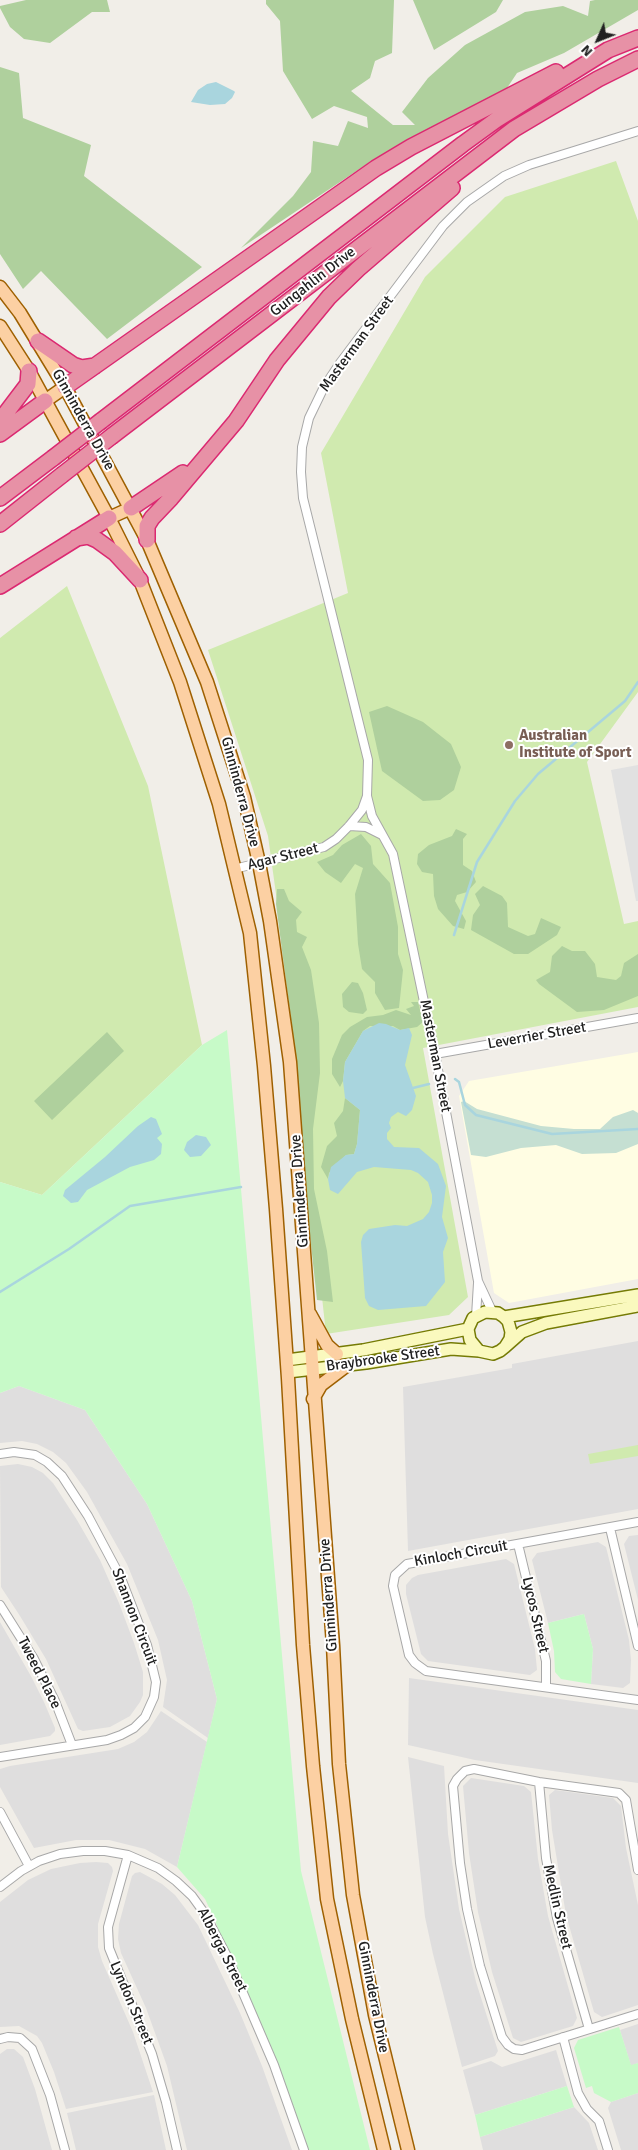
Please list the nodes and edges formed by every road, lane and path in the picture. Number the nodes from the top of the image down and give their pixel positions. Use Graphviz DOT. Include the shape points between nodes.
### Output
graph roads {
  1 [pos="638,38"];
  2 [pos="608,50"];
  3 [pos="638,60"];
  4 [pos="563,100"];
  5 [pos="638,131"];
  6 [pos="0,287"];
  7 [pos="0,326"];
  8 [pos="38,341"];
  9 [pos="95,366"];
  10 [pos="29,371"];
  11 [pos="65,387"];
  12 [pos="45,401"];
  13 [pos="0,421"];
  14 [pos="0,434"];
  15 [pos="206,456"];
  16 [pos="0,498"];
  17 [pos="131,508"];
  18 [pos="109,518"];
  19 [pos="0,524"];
  20 [pos="76,538"];
  21 [pos="147,540"];
  22 [pos="140,580"];
  23 [pos="0,586"];
  24 [pos="366,796"];
  25 [pos="349,826"];
  26 [pos="382,835"];
  27 [pos="259,863"];
  28 [pos="234,869"];
  29 [pos="638,1018"];
  30 [pos="435,1054"];
  31 [pos="478,1281"];
  32 [pos="638,1294"];
  33 [pos="638,1306"];
  34 [pos="308,1310"];
  35 [pos="492,1311"];
  36 [pos="476,1316"];
  37 [pos="504,1317"];
  38 [pos="468,1329"];
  39 [pos="505,1347"];
  40 [pos="479,1351"];
  41 [pos="336,1354"];
  42 [pos="311,1364"];
  43 [pos="287,1366"];
  44 [pos="346,1366"];
  45 [pos="313,1398"];
  46 [pos="0,1454"];
  47 [pos="638,1522"];
  48 [pos="610,1528"];
  49 [pos="518,1544"];
  50 [pos="0,1605"];
  51 [pos="638,1646"];
  52 [pos="546,1687"];
  53 [pos="638,1700"];
  54 [pos="72,1745"];
  55 [pos="0,1757"];
  56 [pos="538,1782"];
  57 [pos="0,1812"];
  58 [pos="128,1855"];
  59 [pos="29,1866"];
  60 [pos="638,1870"];
  61 [pos="0,1886"];
  62 [pos="638,2014"];
  63 [pos="589,2029"];
  64 [pos="563,2037"];
  65 [pos="0,2039"];
  66 [pos="64,2150"];
  67 [pos="177,2150"];
  68 [pos="304,2150"];
  69 [pos="384,2150"];
  70 [pos="408,2150"];
  71 [pos="608,2150"];
  1 -- 2 [label="highway, Gungahlin Drive"];
  2 -- 9 [label="highway" via="583,58 376,168"];
  2 -- 16 [label="highway, Gungahlin Drive, bridge" via="463,144"];
  3 -- 4 [label="highway, Gungahlin Drive"];
  4 -- 15 [label="highway" via="481,163 358,268 329,297 277,360 236,421"];
  4 -- 19 [label="highway, Gungahlin Drive, bridge" via="514,129"];
  5 -- 24 [label="street, Masterman Street" via="529,165 504,176 467,202 443,226 340,363 309,418 302,447 303,498 368,760"];
  6 -- 8 [label="main road, Ginninderra Drive"];
  7 -- 10 [label="main road, Ginninderra Drive"];
  8 -- 9 [label="highway" via="73,365 82,368"];
  8 -- 11 [label="main road, Ginninderra Drive"];
  9 -- 11 [label="highway"];
  10 -- 12 [label="main road, Ginninderra Drive"];
  10 -- 13 [label="highway" via="28,384"];
  11 -- 12 [label="main road"];
  11 -- 17 [label="main road, Ginninderra Drive"];
  12 -- 14 [label="highway"];
  12 -- 18 [label="main road, Ginninderra Drive"];
  15 -- 17 [label="highway"];
  15 -- 21 [label="highway" via="152,518 147,526"];
  17 -- 18 [label="main road"];
  17 -- 21 [label="main road, Ginninderra Drive"];
  18 -- 20 [label="highway"];
  18 -- 22 [label="main road, Ginninderra Drive"];
  20 -- 22 [label="highway" via="88,536 97,540 115,553"];
  20 -- 23 [label="highway"];
  21 -- 27 [label="main road, Ginninderra Drive" via="207,682 244,797"];
  22 -- 28 [label="main road, Ginninderra Drive" via="180,682 219,804"];
  24 -- 25 [label="street, Agar Street" via="362,810"];
  24 -- 26 [label="street, Masterman Street"];
  25 -- 26 [label="street" via="366,827"];
  25 -- 27 [label="street, Agar Street" via="324,847"];
  26 -- 30 [label="street, Masterman Street" via="393,854"];
  27 -- 28 [label="street, Agar Street"];
  27 -- 34 [label="main road, Ginninderra Drive" via="290,1062"];
  28 -- 43 [label="main road, Ginninderra Drive" via="250,933 264,1066"];
  29 -- 30 [label="street, Leverrier Street"];
  30 -- 31 [label="street, Masterman Street"];
  31 -- 35 [label="street, Masterman Street"];
  31 -- 36 [label="street, Masterman Street"];
  32 -- 37 [label="street"];
  33 -- 39 [label="street" via="546,1323 522,1332"];
  34 -- 41 [label="main road" via="327,1345"];
  34 -- 42 [label="main road, Ginninderra Drive"];
  35 -- 36 [label="street"];
  35 -- 37 [label="street"];
  36 -- 38 [label="street"];
  37 -- 39 [label="street" via="511,1332"];
  38 -- 40 [label="street" via="470,1340"];
  38 -- 41 [label="street, Braybrooke Street"];
  39 -- 40 [label="street" via="493,1354"];
  40 -- 44 [label="street, Braybrooke Street" via="451,1349"];
  41 -- 42 [label="street, Braybrooke Street"];
  42 -- 43 [label="street, Braybrooke Street"];
  42 -- 44 [label="street, Braybrooke Street"];
  42 -- 45 [label="main road, Ginninderra Drive"];
  43 -- 69 [label="main road, Ginninderra Drive" via="303,1644 327,1899"];
  44 -- 45 [label="main road" via="321,1385"];
  45 -- 70 [label="main road, Ginninderra Drive" via="339,1764 353,1895 375,2015"];
  46 -- 54 [label="street, Shannon Circuit" via="35,1455 62,1476 115,1564 154,1667 154,1697 140,1723 114,1738"];
  47 -- 48 [label="street, Kinloch Circuit"];
  48 -- 49 [label="street, Kinloch Circuit"];
  48 -- 51 [label="street"];
  49 -- 52 [label="street, Lycos Street" via="546,1661"];
  49 -- 52 [label="street, Kinloch Circuit" via="407,1564 395,1575 393,1586 409,1655 415,1663 426,1670"];
  50 -- 54 [label="street, Tweed Place" via="38,1666"];
  52 -- 53 [label="street, Kinloch Circuit"];
  54 -- 55 [label="street, Shannon Circuit"];
  56 -- 60 [label="street" via="619,1793 626,1800"];
  56 -- 63 [label="street, Medlin Street" via="546,1858 557,1918"];
  56 -- 64 [label="street" via="474,1769 465,1771 453,1786 454,1802 467,1909 502,2037 514,2049 522,2050"];
  57 -- 59 [label="street"];
  58 -- 59 [label="street, Alberga Street" via="72,1852"];
  58 -- 67 [label="street, Lyndon Street" via="108,1927 109,1948 152,2054"];
  58 -- 68 [label="street, Alberga Street" via="172,1877 205,1914 260,2029"];
  59 -- 61 [label="street, Alberga Street"];
  62 -- 63 [label="street"];
  63 -- 64 [label="street"];
  64 -- 71 [label="street" via="578,2093 599,2121"];
  65 -- 66 [label="street" via="20,2038 32,2049 50,2095"];
}
